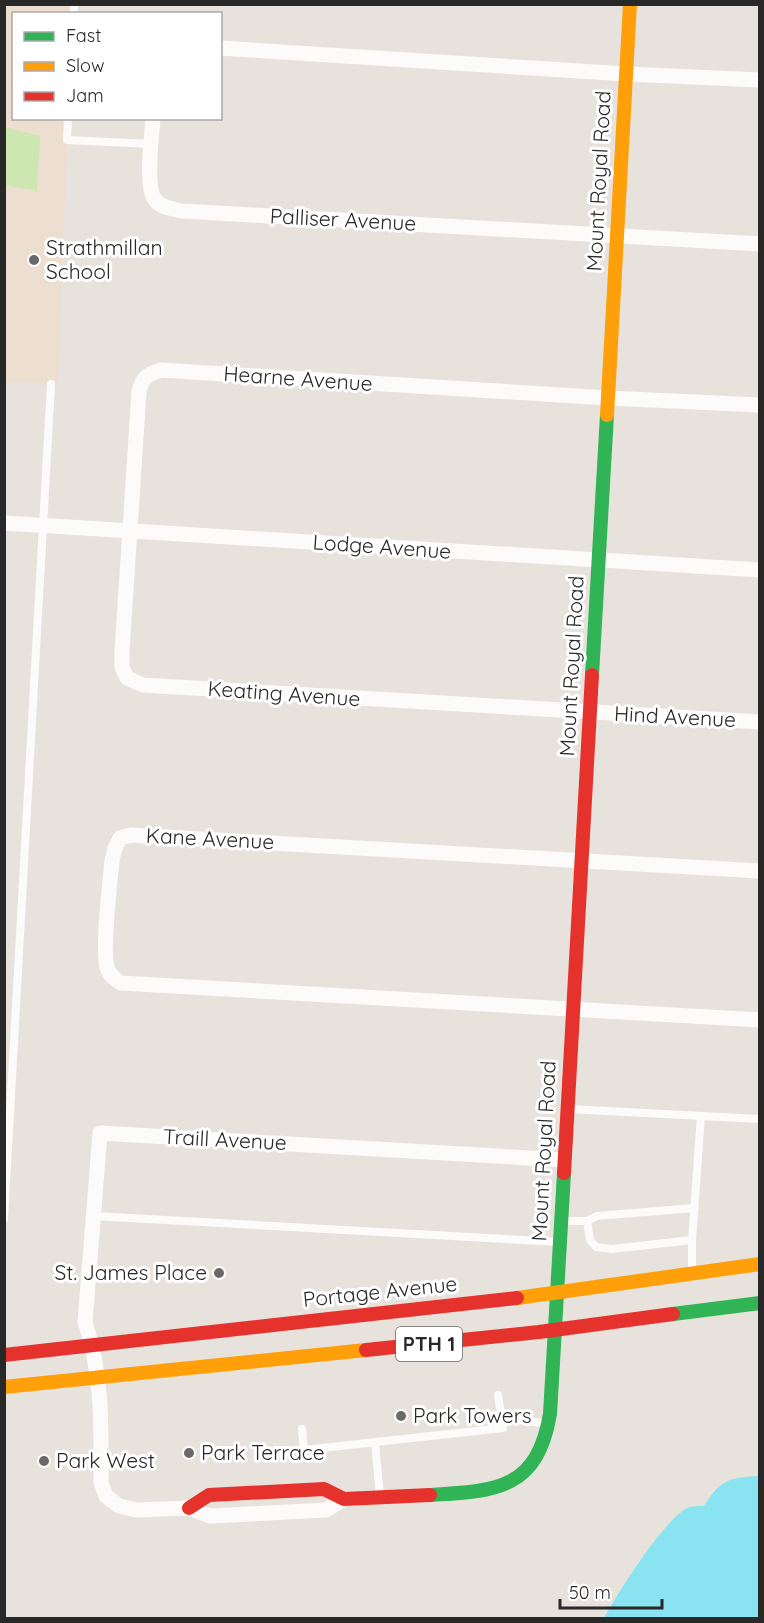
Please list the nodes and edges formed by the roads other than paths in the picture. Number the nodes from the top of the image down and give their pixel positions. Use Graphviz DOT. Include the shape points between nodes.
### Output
graph roads {
  1 [pos="630,4"];
  2 [pos="222,48"];
  3 [pos="626,74"];
  4 [pos="759,80"];
  5 [pos="68,120"];
  6 [pos="153,120"];
  7 [pos="151,144"];
  8 [pos="616,237"];
  9 [pos="759,244"];
  10 [pos="51,384"];
  11 [pos="608,398"];
  12 [pos="759,405"];
  13 [pos="4,523"];
  14 [pos="43,526"];
  15 [pos="130,531"];
  16 [pos="599,560"];
  17 [pos="759,570"];
  18 [pos="590,713"];
  19 [pos="759,722"];
  20 [pos="582,861"];
  21 [pos="759,871"];
  22 [pos="573,1010"];
  23 [pos="759,1020"];
  24 [pos="567,1108"];
  25 [pos="701,1116"];
  26 [pos="759,1119"];
  27 [pos="564,1160"];
  28 [pos="695,1208"];
  29 [pos="93,1216"];
  30 [pos="4,1219"];
  31 [pos="561,1221"];
  32 [pos="587,1221"];
  33 [pos="692,1240"];
  34 [pos="559,1242"];
  35 [pos="759,1264"];
  36 [pos="692,1274"];
  37 [pos="557,1293"];
  38 [pos="759,1303"];
  39 [pos="555,1330"];
  40 [pos="92,1345"];
  41 [pos="4,1355"];
  42 [pos="98,1378"];
  43 [pos="4,1387"];
  44 [pos="498,1395"];
  45 [pos="501,1417"];
  46 [pos="548,1424"];
  47 [pos="302,1429"];
  48 [pos="375,1442"];
  49 [pos="380,1497"];
  50 [pos="345,1499"];
  51 [pos="189,1508"];
  1 -- 3 [label="main road, Mount Royal Road"];
  2 -- 3 [label="street"];
  3 -- 4 [label="street"];
  3 -- 8 [label="main road, Mount Royal Road"];
  5 -- 7 [label="lane" via="67,140"];
  6 -- 7 [label="street, Palliser Avenue"];
  7 -- 8 [label="street, Palliser Avenue" via="150,190 156,201 182,211"];
  8 -- 9 [label="street, Palliser Avenue"];
  8 -- 11 [label="main road, Mount Royal Road"];
  10 -- 14 [label="lane"];
  11 -- 12 [label="street"];
  11 -- 15 [label="street, Hearne Avenue" via="161,370 147,374 141,382"];
  11 -- 16 [label="main road, Mount Royal Road"];
  13 -- 14 [label="street, Lodge Avenue"];
  14 -- 15 [label="street, Lodge Avenue"];
  14 -- 30 [label="lane"];
  15 -- 16 [label="street, Lodge Avenue"];
  15 -- 18 [label="street, Keating Avenue" via="122,667 127,678 143,685"];
  16 -- 17 [label="street, Lodge Avenue"];
  16 -- 18 [label="main road, Mount Royal Road"];
  18 -- 19 [label="street, Hind Avenue"];
  18 -- 20 [label="main road, Mount Royal Road"];
  20 -- 21 [label="street"];
  20 -- 22 [label="main road, Mount Royal Road"];
  20 -- 22 [label="street, Kane Avenue" via="131,835 120,838 113,855 106,952 112,978 121,982"];
  22 -- 23 [label="street"];
  22 -- 24 [label="main road, Mount Royal Road"];
  24 -- 25 [label="lane"];
  24 -- 27 [label="main road, Mount Royal Road"];
  25 -- 26 [label="lane"];
  25 -- 28 [label="lane"];
  27 -- 29 [label="street, Traill Avenue" via="100,1133"];
  27 -- 31 [label="main road, Mount Royal Road"];
  28 -- 32 [label="lane" via="597,1216"];
  28 -- 33 [label="lane"];
  29 -- 34 [label="lane"];
  29 -- 40 [label="street, Traill Avenue" via="85,1322"];
  31 -- 32 [label="lane"];
  31 -- 34 [label="main road, Mount Royal Road"];
  32 -- 33 [label="lane" via="590,1240 596,1247 612,1249"];
  33 -- 36 [label="lane"];
  34 -- 37 [label="main road, Mount Royal Road"];
  35 -- 36 [label="main road, Portage Avenue / PTH 1"];
  36 -- 37 [label="main road, Portage Avenue / PTH 1"];
  37 -- 39 [label="main road, Mount Royal Road"];
  37 -- 40 [label="main road, Portage Avenue / PTH 1"];
  38 -- 39 [label="main road, PTH 1"];
  39 -- 42 [label="main road, PTH 1"];
  39 -- 46 [label="main road, Mount Royal Road"];
  40 -- 41 [label="main road, Portage Avenue / PTH 1"];
  40 -- 42 [label="street, Traill Avenue"];
  42 -- 43 [label="main road, PTH 1"];
  42 -- 51 [label="street, Traill Avenue" via="101,1483 106,1496 119,1506 136,1510"];
  44 -- 45 [label="lane"];
  45 -- 46 [label="lane"];
  45 -- 48 [label="lane" via="503,1428"];
  46 -- 49 [label="main road, Mount Royal Road" via="532,1464 504,1485 486,1491"];
  47 -- 48 [label="lane" via="304,1450"];
  48 -- 49 [label="lane"];
  49 -- 50 [label="main road, Mount Royal Road"];
  50 -- 51 [label="street" via="326,1510 210,1516"];
  50 -- 51 [label="main road" via="324,1489 209,1495"];
}
